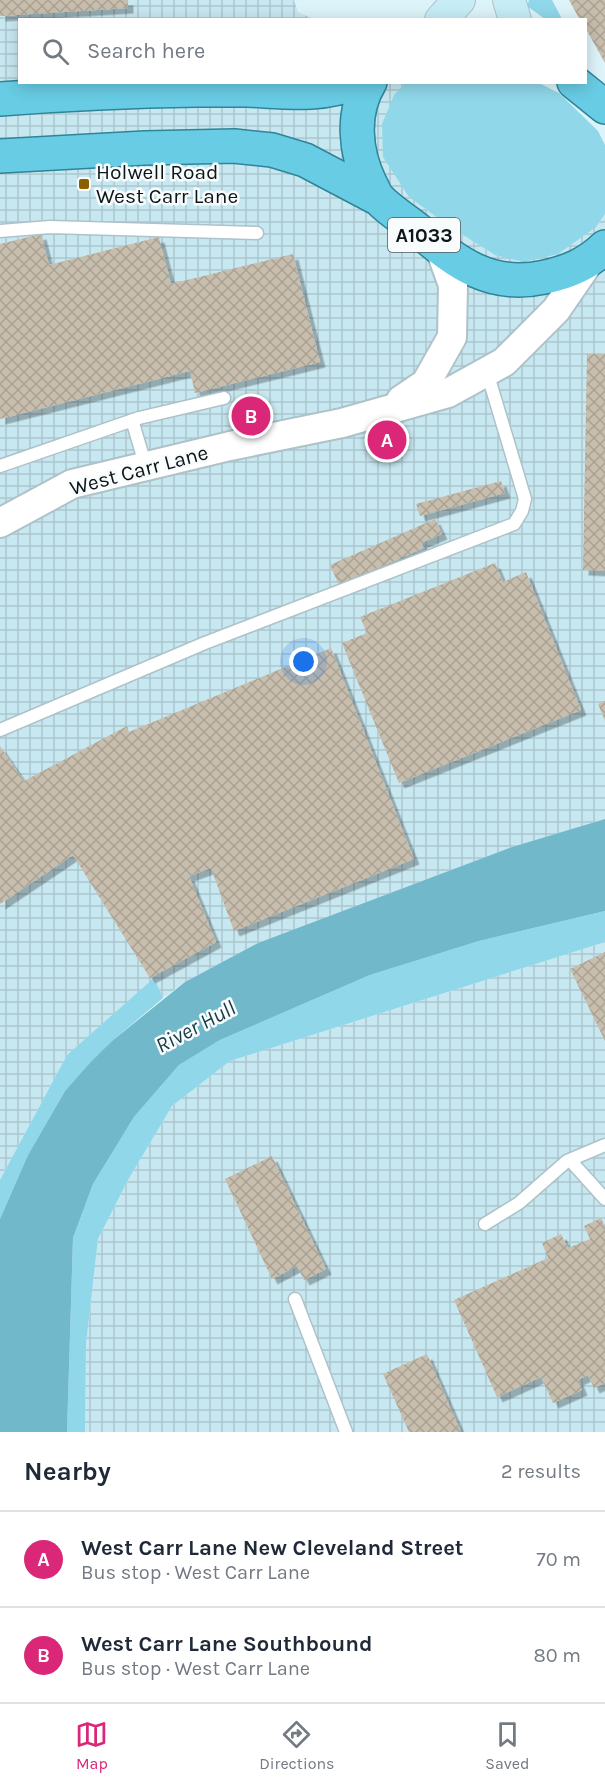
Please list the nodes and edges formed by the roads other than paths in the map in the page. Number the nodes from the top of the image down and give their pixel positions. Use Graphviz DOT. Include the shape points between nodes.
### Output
graph roads {
  1 [pos="459,0"];
  2 [pos="509,0"];
  3 [pos="443,18"];
  4 [pos="514,18"];
  5 [pos="350,84"];
  6 [pos="369,84"];
  7 [pos="576,84"];
  8 [pos="0,99"];
  9 [pos="605,107"];
  10 [pos="0,156"];
  11 [pos="377,198"];
  12 [pos="0,231"];
  13 [pos="257,233"];
  14 [pos="440,249"];
  15 [pos="597,254"];
  16 [pos="487,372"];
  17 [pos="224,398"];
  18 [pos="390,408"];
  19 [pos="132,420"];
  20 [pos="0,466"];
  21 [pos="146,467"];
  22 [pos="0,523"];
  23 [pos="0,730"];
  24 [pos="605,1145"];
  25 [pos="570,1160"];
  26 [pos="605,1199"];
  27 [pos="485,1224"];
  28 [pos="295,1299"];
  29 [pos="346,1432"];
  1 -- 3 [label="main road"];
  2 -- 4 [label="main road"];
  5 -- 8 [label="highway" via="300,94 185,90"];
  6 -- 11 [label="highway, A1033" via="359,109 358,152"];
  7 -- 9 [label="highway"];
  10 -- 11 [label="highway, A1033" via="167,147 272,150 305,160"];
  11 -- 14 [label="highway, A1033"];
  12 -- 13 [label="lane" via="50,227"];
  14 -- 15 [label="highway, A1033" via="467,267 512,282 559,274"];
  14 -- 18 [label="street, West Carr Lane" via="453,285 452,337 426,383"];
  15 -- 16 [label="street, West Carr Lane" via="556,310 504,363"];
  16 -- 18 [label="street, West Carr Lane" via="448,393"];
  16 -- 23 [label="lane" via="525,499 514,524 205,643"];
  17 -- 19 [label="lane"];
  18 -- 21 [label="street, West Carr Lane" via="342,423"];
  19 -- 20 [label="lane"];
  19 -- 21 [label="lane"];
  21 -- 22 [label="street, West Carr Lane" via="72,484"];
  24 -- 25 [label="lane"];
  25 -- 26 [label="lane"];
  25 -- 27 [label="lane" via="519,1203"];
  28 -- 29 [label="lane"];
}
